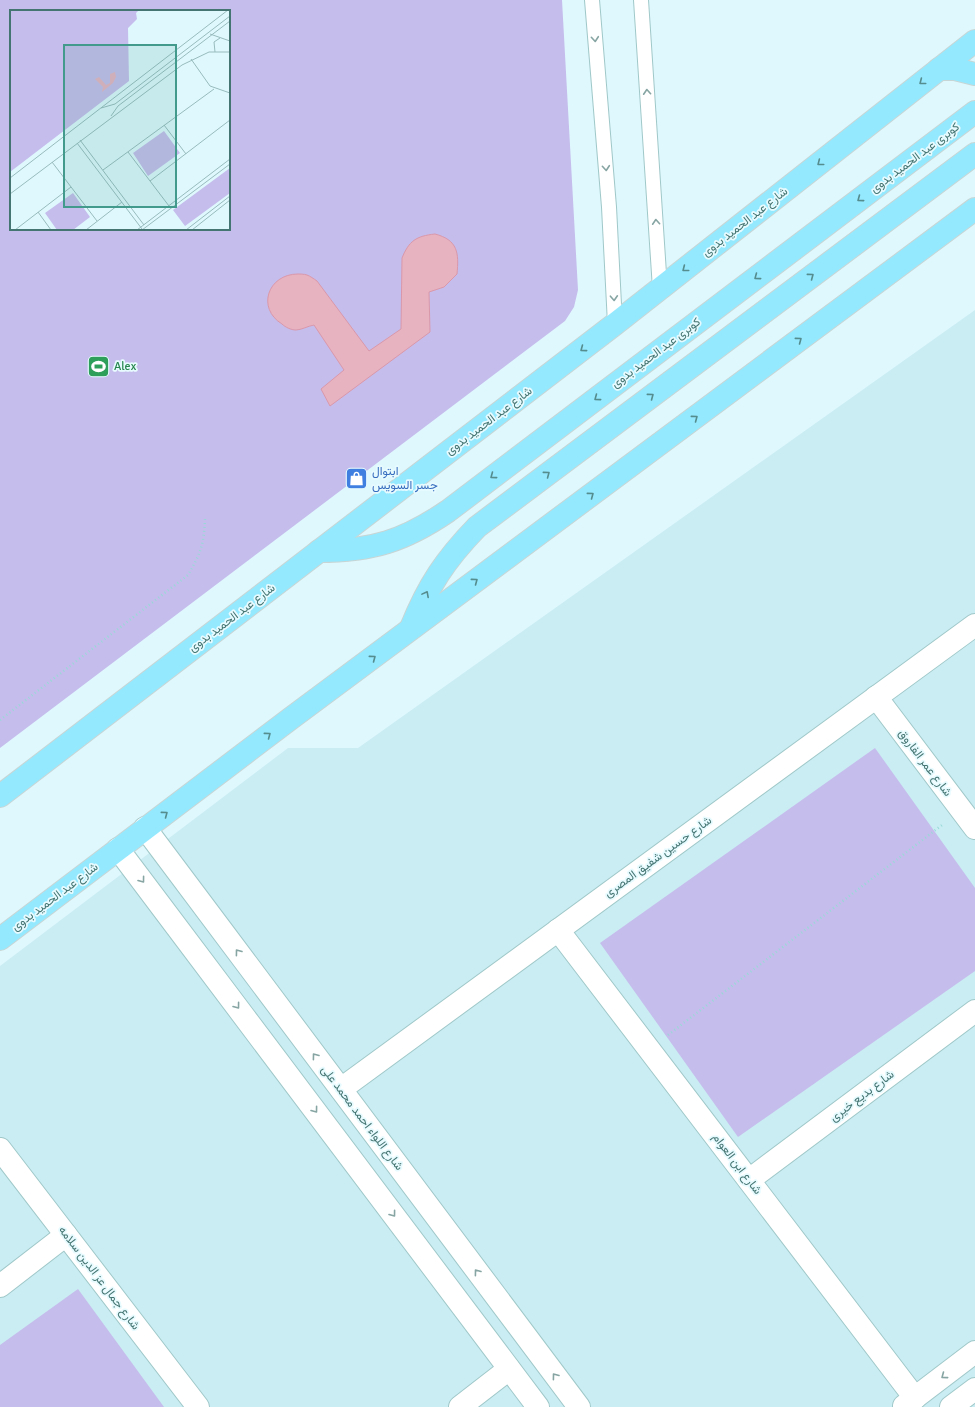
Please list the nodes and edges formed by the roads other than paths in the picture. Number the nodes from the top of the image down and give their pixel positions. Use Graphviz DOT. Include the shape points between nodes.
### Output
graph roads {
  1 [pos="592,0"];
  2 [pos="642,0"];
  3 [pos="975,41"];
  4 [pos="939,69"];
  5 [pos="975,74"];
  6 [pos="975,112"];
  7 [pos="975,154"];
  8 [pos="975,209"];
  9 [pos="660,289"];
  10 [pos="615,324"];
  11 [pos="319,551"];
  12 [pos="975,625"];
  13 [pos="410,630"];
  14 [pos="876,698"];
  15 [pos="0,796"];
  16 [pos="145,828"];
  17 [pos="975,828"];
  18 [pos="118,849"];
  19 [pos="558,930"];
  20 [pos="0,939"];
  21 [pos="975,1011"];
  22 [pos="341,1089"];
  23 [pos="0,1149"];
  24 [pos="749,1180"];
  25 [pos="66,1236"];
  26 [pos="0,1286"];
  27 [pos="975,1352"];
  28 [pos="509,1369"];
  29 [pos="975,1389"];
  30 [pos="909,1402"];
  31 [pos="198,1407"];
  32 [pos="460,1407"];
  33 [pos="538,1407"];
  34 [pos="579,1407"];
  35 [pos="951,1407"];
  1 -- 10 [label="lane, one-way" via="609,207"];
  9 -- 2 [label="lane, one-way"];
  3 -- 4 [label="main road, شارع عبد الحميد بدوى"];
  4 -- 5 [label="main road" via="955,69"];
  4 -- 9 [label="main road, شارع عبد الحميد بدوى, one-way"];
  6 -- 11 [label="main road, كوبرى عبد الحميد بدوى, one-way" via="427,525 384,544 363,549"];
  13 -- 7 [label="main road, one-way" via="437,575 476,527"];
  13 -- 8 [label="main road, شارع عبد الحميد بدوى, one-way"];
  9 -- 10 [label="main road, شارع عبد الحميد بدوى"];
  10 -- 11 [label="main road, شارع عبد الحميد بدوى, one-way"];
  11 -- 15 [label="main road, شارع عبد الحميد بدوى"];
  12 -- 14 [label="street, شارع حسين شفيق المصرى"];
  16 -- 13 [label="main road, شارع عبد الحميد بدوى, one-way"];
  14 -- 17 [label="street, شارع عمر الفاروق"];
  14 -- 19 [label="street, شارع حسين شفيق المصرى"];
  16 -- 18 [label="main road, شارع عبد الحميد بدوى"];
  22 -- 16 [label="street, شارع اللواء احمد محمد على, one-way"];
  18 -- 20 [label="main road, شارع عبد الحميد بدوى"];
  18 -- 28 [label="street, one-way"];
  19 -- 22 [label="street, شارع حسين شفيق المصرى"];
  19 -- 24 [label="street, شارع ابن العوام"];
  21 -- 24 [label="street, شارع بديع خيرى"];
  34 -- 22 [label="street, شارع اللواء احمد محمد على, one-way"];
  23 -- 25 [label="street, شارع جمال عز الدين سلامه"];
  24 -- 30 [label="street, شارع ابن العوام"];
  25 -- 26 [label="street"];
  25 -- 31 [label="street, شارع جمال عز الدين سلامه"];
  27 -- 30 [label="street, one-way"];
  28 -- 32 [label="street"];
  28 -- 33 [label="street"];
  29 -- 35 [label="street"];
}
